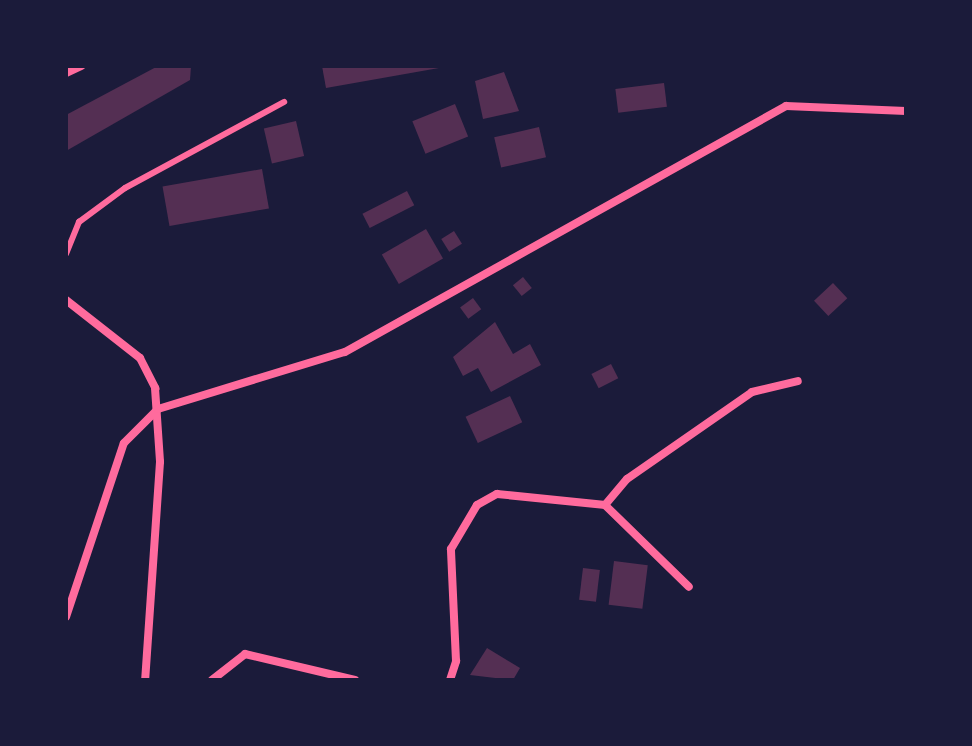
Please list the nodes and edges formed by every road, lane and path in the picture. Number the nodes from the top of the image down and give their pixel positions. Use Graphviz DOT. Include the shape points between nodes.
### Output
graph roads {
  1 [pos="81,66"];
  2 [pos="66,73"];
  3 [pos="284,102"];
  4 [pos="906,111"];
  5 [pos="66,254"];
  6 [pos="66,300"];
  7 [pos="798,381"];
  8 [pos="158,409"];
  9 [pos="605,505"];
  10 [pos="689,587"];
  11 [pos="66,617"];
  12 [pos="145,680"];
  13 [pos="212,680"];
  14 [pos="355,680"];
  15 [pos="450,680"];
  1 -- 2 [label="street"];
  3 -- 5 [label="lane" via="125,188 79,222"];
  4 -- 8 [label="street" via="786,106 469,290 345,352"];
  6 -- 8 [label="street" via="140,358"];
  7 -- 9 [label="street" via="752,392 627,479"];
  8 -- 11 [label="street" via="124,443"];
  8 -- 12 [label="street"];
  9 -- 10 [label="street"];
  9 -- 15 [label="street" via="497,494 477,505 451,549 456,661"];
  13 -- 14 [label="street" via="245,654"];
}
